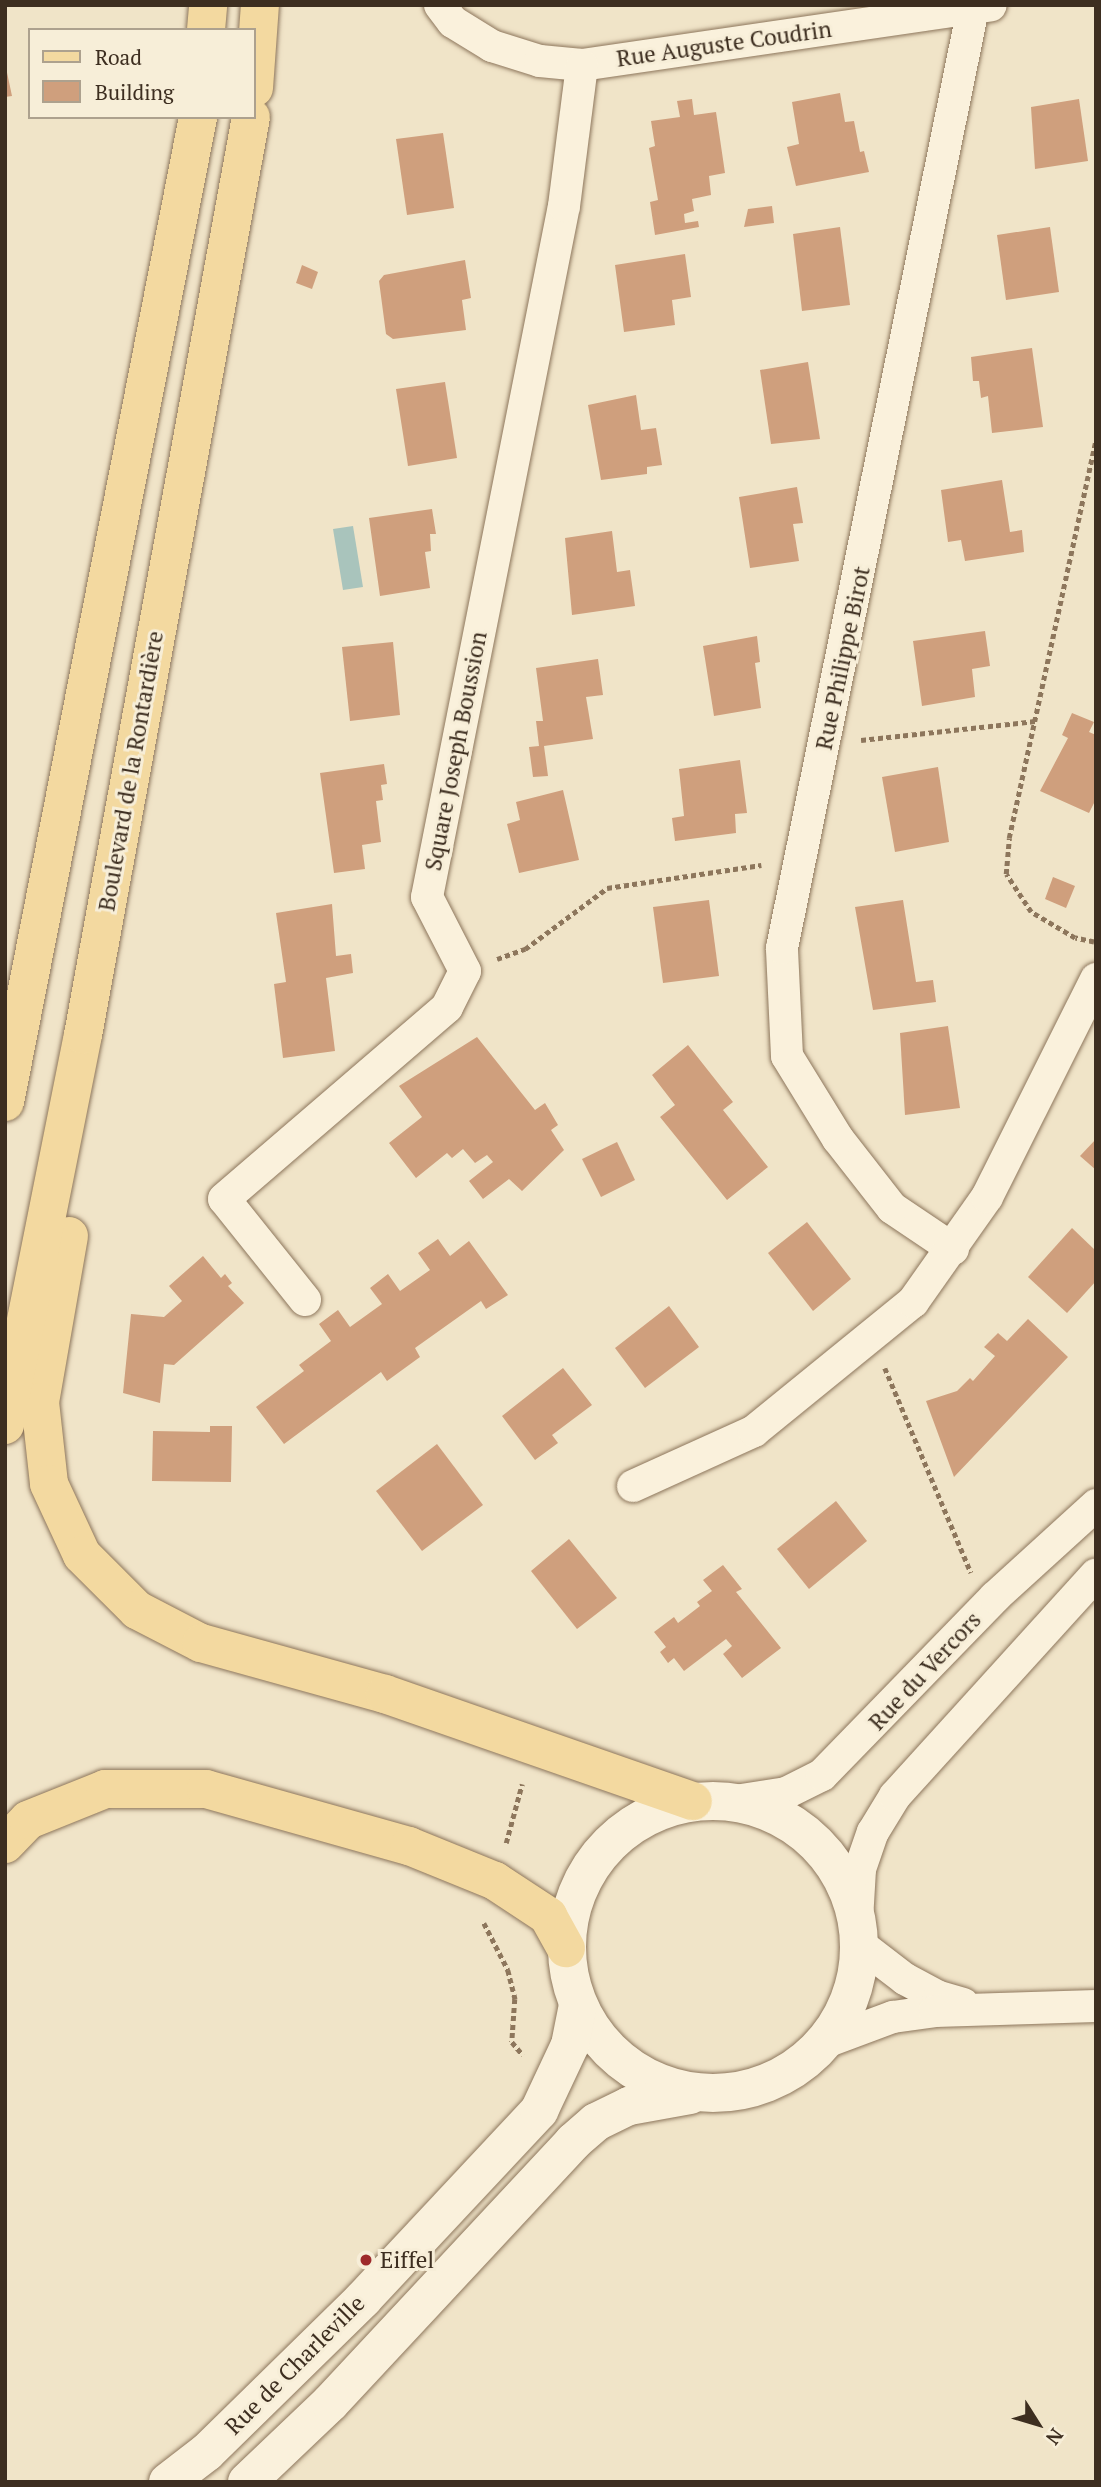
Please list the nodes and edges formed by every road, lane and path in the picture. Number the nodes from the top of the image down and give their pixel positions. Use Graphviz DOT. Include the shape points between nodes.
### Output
graph roads {
  1 [pos="208,5"];
  2 [pos="260,5"];
  3 [pos="440,5"];
  4 [pos="982,7"];
  5 [pos="206,28"];
  6 [pos="256,60"];
  7 [pos="582,65"];
  8 [pos="198,119"];
  9 [pos="251,119"];
  10 [pos="1096,440"];
  11 [pos="1035,722"];
  12 [pos="827,743"];
  13 [pos="797,860"];
  14 [pos="1096,942"];
  15 [pos="465,971"];
  16 [pos="1096,979"];
  17 [pos="83,1035"];
  18 [pos="5,1102"];
  19 [pos="953,1249"];
  20 [pos="305,1300"];
  21 [pos="872,1335"];
  22 [pos="5,1425"];
  23 [pos="634,1486"];
  24 [pos="1096,1505"];
  25 [pos="984,1571"];
  26 [pos="1096,1574"];
  27 [pos="534,1743"];
  28 [pos="692,1801"];
  29 [pos="734,1801"];
  30 [pos="5,1844"];
  31 [pos="495,1881"];
  32 [pos="858,1932"];
  33 [pos="566,1948"];
  34 [pos="578,2005"];
  35 [pos="1096,2006"];
  36 [pos="978,2007"];
  37 [pos="823,2043"];
  38 [pos="557,2080"];
  39 [pos="706,2093"];
  40 [pos="168,2482"];
  41 [pos="247,2482"];
  1 -- 5 [label="main road"];
  2 -- 6 [label="main road"];
  3 -- 7 [label="street, Rue Auguste Coudrin" via="453,22 492,46 540,61"];
  4 -- 7 [label="street, Rue Auguste Coudrin"];
  4 -- 12 [label="street, Rue Philippe Birot"];
  7 -- 15 [label="street, Square Joseph Boussion" via="564,206 426,897"];
  8 -- 18 [label="main road"];
  9 -- 17 [label="main road, Boulevard de la Rontardière"];
  10 -- 11 [label="path"];
  11 -- 12 [label="path"];
  11 -- 14 [label="path" via="1006,874 1031,912 1075,937"];
  12 -- 13 [label="street, Rue Philippe Birot"];
  13 -- 15 [label="path" via="607,888 525,949"];
  13 -- 19 [label="street, Rue Philippe Birot" via="782,948 787,1056 838,1139 892,1208"];
  15 -- 20 [label="street" via="447,1007 223,1199"];
  16 -- 19 [label="street" via="987,1197"];
  17 -- 22 [label="main road, Boulevard de la Rontardière"];
  17 -- 27 [label="main road" via="80,1171 40,1402 49,1483 82,1555 138,1610 201,1643 385,1694"];
  19 -- 21 [label="street" via="913,1302"];
  21 -- 23 [label="street" via="754,1431"];
  21 -- 25 [label="path" via="974,1580"];
  24 -- 29 [label="street, Rue du Vercors" via="995,1597 822,1775 786,1793"];
  26 -- 32 [label="street" via="895,1796 873,1832 860,1869"];
  27 -- 28 [label="main road"];
  27 -- 31 [label="path"];
  28 -- 29 [label="street"];
  28 -- 33 [label="street" via="643,1819 617,1836 589,1868 572,1906"];
  29 -- 32 [label="street" via="778,1815 815,1841 842,1877"];
  30 -- 31 [label="main road" via="28,1820 105,1789 206,1789 409,1846"];
  31 -- 33 [label="main road" via="548,1916"];
  31 -- 38 [label="path" via="481,1914 508,1970 515,1999 512,2042 529,2063"];
  32 -- 36 [label="street" via="939,1997"];
  32 -- 37 [label="street" via="858,1964 847,2007"];
  33 -- 34 [label="street"];
  34 -- 38 [label="street, Rue de Charleville"];
  34 -- 39 [label="street" via="599,2040 629,2068 666,2086"];
  35 -- 36 [label="street"];
  36 -- 37 [label="street" via="893,2017"];
  37 -- 39 [label="street" via="790,2072 750,2089"];
  38 -- 40 [label="street, Rue de Charleville" via="539,2110 363,2299 207,2452"];
  39 -- 41 [label="street" via="629,2106 596,2122 330,2403"];
}
